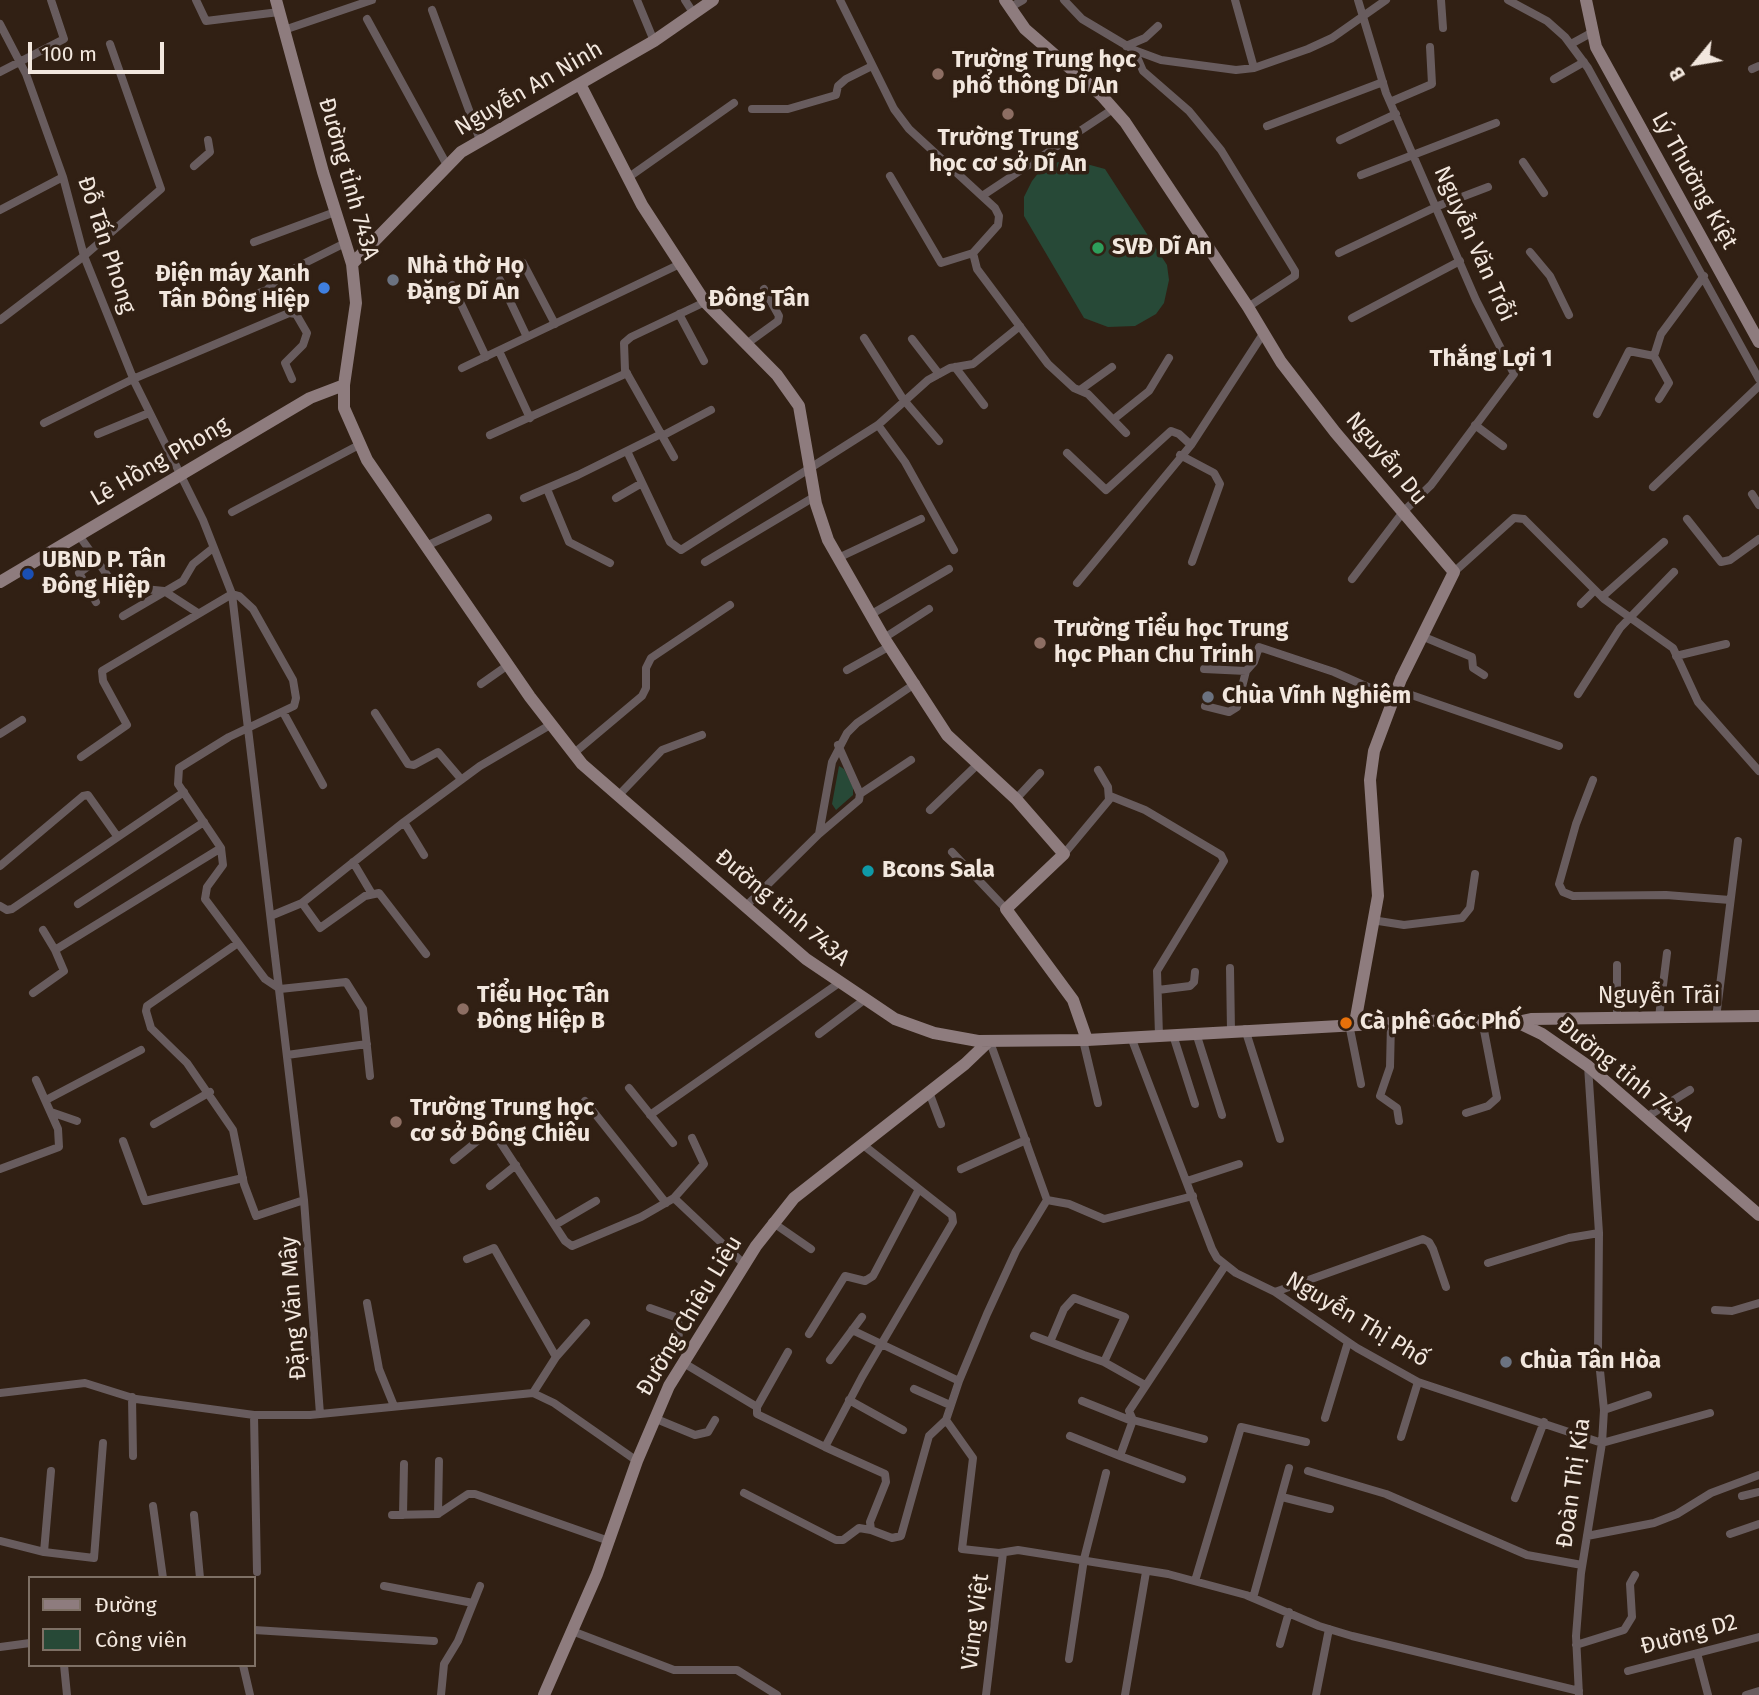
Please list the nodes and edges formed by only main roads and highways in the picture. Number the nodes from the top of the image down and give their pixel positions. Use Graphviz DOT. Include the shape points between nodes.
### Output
graph roads {
  1 [pos="713,0"];
  2 [pos="1586,0"];
  3 [pos="277,3"];
  4 [pos="1007,4"];
  5 [pos="580,84"];
  6 [pos="352,264"];
  7 [pos="1759,342"];
  8 [pos="344,385"];
  9 [pos="0,582"];
  10 [pos="1759,1016"];
  11 [pos="1517,1022"];
  12 [pos="1352,1024"];
  13 [pos="1085,1040"];
  14 [pos="989,1042"];
  15 [pos="1759,1215"];
  16 [pos="544,1695"];
  1 -- 5 [label="main road, Nguyễn An Ninh"];
  2 -- 7 [label="main road, Lý Thường Kiệt" via="1591,33 1601,56"];
  3 -- 6 [label="main road, Đường tỉnh 743A"];
  4 -- 12 [label="main road, Nguyễn Du" via="1025,29 1113,108 1263,334 1335,432 1454,572 1395,694 1374,751 1370,780 1378,883"];
  5 -- 6 [label="main road, Nguyễn An Ninh" via="461,152"];
  5 -- 13 [label="main road" via="642,205 705,302 777,375 799,407 814,497 838,558 870,615 947,735 1016,799 1064,854 1006,909 1073,1000"];
  6 -- 8 [label="main road, Đường tỉnh 743A" via="356,303"];
  8 -- 9 [label="main road, Lê Hồng Phong" via="310,398"];
  8 -- 14 [label="main road, Đường tỉnh 743A" via="344,408 374,472 573,754 839,983 895,1019"];
  10 -- 11 [label="main road, Nguyễn Trãi"];
  11 -- 12 [label="main road, Đường tỉnh 743A"];
  11 -- 15 [label="main road, Đường tỉnh 743A" via="1588,1066"];
  12 -- 13 [label="main road, Đường tỉnh 743A"];
  13 -- 14 [label="main road, Đường tỉnh 743A"];
  14 -- 16 [label="main road, Đường Chiêu Liêu" via="794,1198 744,1264 685,1357 654,1418 609,1541"];
}
